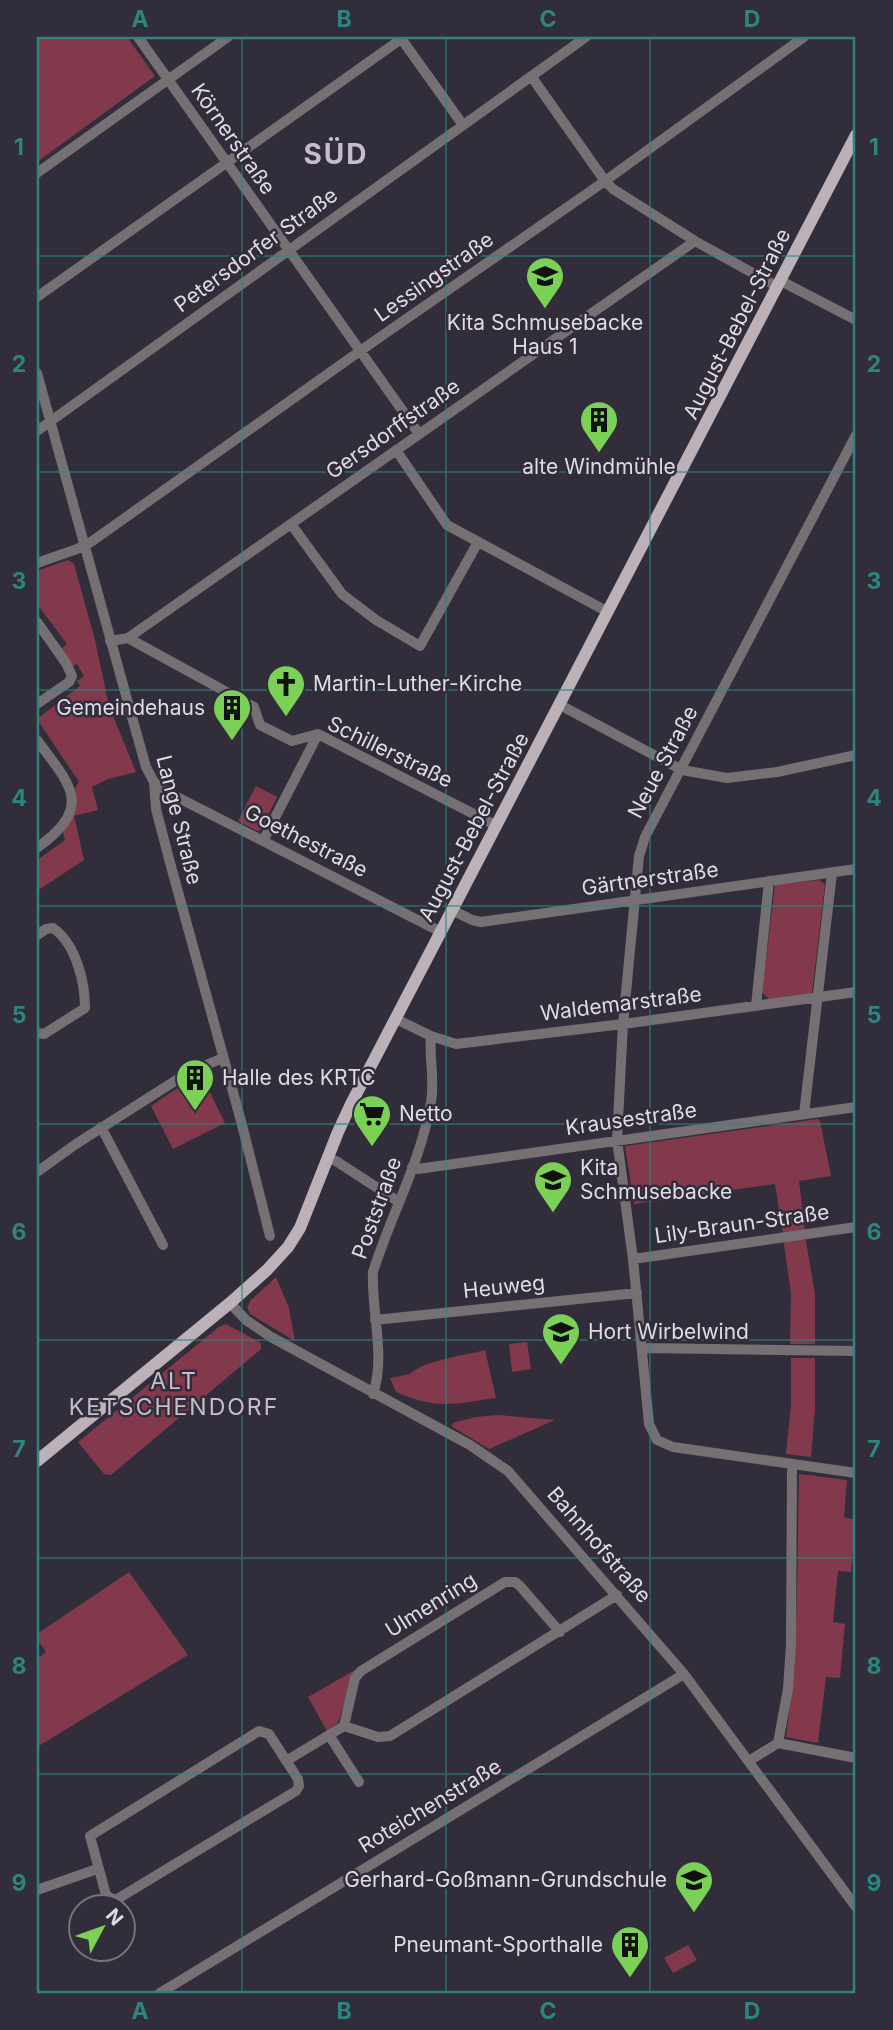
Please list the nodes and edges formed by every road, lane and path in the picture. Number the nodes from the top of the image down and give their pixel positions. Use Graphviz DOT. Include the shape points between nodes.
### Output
graph roads {
  1 [pos="138,37"];
  2 [pos="228,37"];
  3 [pos="402,37"];
  4 [pos="586,37"];
  5 [pos="803,37"];
  6 [pos="531,76"];
  7 [pos="168,80"];
  8 [pos="463,125"];
  9 [pos="856,135"];
  10 [pos="227,163"];
  11 [pos="37,173"];
  12 [pos="605,181"];
  13 [pos="695,241"];
  14 [pos="289,251"];
  15 [pos="779,284"];
  16 [pos="37,297"];
  17 [pos="856,320"];
  18 [pos="360,351"];
  19 [pos="37,373"];
  20 [pos="51,422"];
  21 [pos="37,431"];
  22 [pos="419,435"];
  23 [pos="856,435"];
  24 [pos="396,450"];
  25 [pos="291,524"];
  26 [pos="478,542"];
  27 [pos="84,546"];
  28 [pos="37,563"];
  29 [pos="608,612"];
  30 [pos="37,622"];
  31 [pos="128,638"];
  32 [pos="110,641"];
  33 [pos="37,704"];
  34 [pos="560,705"];
  35 [pos="318,734"];
  36 [pos="37,740"];
  37 [pos="856,755"];
  38 [pos="682,770"];
  39 [pos="154,782"];
  40 [pos="497,826"];
  41 [pos="263,841"];
  42 [pos="37,848"];
  43 [pos="856,869"];
  44 [pos="832,873"];
  45 [pos="769,881"];
  46 [pos="634,901"];
  47 [pos="452,910"];
  48 [pos="441,932"];
  49 [pos="37,935"];
  50 [pos="856,992"];
  51 [pos="817,997"];
  52 [pos="756,1006"];
  53 [pos="396,1019"];
  54 [pos="623,1024"];
  55 [pos="37,1033"];
  56 [pos="430,1036"];
  57 [pos="223,1058"];
  58 [pos="856,1107"];
  59 [pos="804,1114"];
  60 [pos="101,1127"];
  61 [pos="617,1140"];
  62 [pos="327,1158"];
  63 [pos="412,1167"];
  64 [pos="37,1172"];
  65 [pos="399,1202"];
  66 [pos="856,1227"];
  67 [pos="270,1236"];
  68 [pos="163,1245"];
  69 [pos="633,1259"];
  70 [pos="636,1293"];
  71 [pos="229,1303"];
  72 [pos="374,1320"];
  73 [pos="643,1348"];
  74 [pos="856,1351"];
  75 [pos="373,1394"];
  76 [pos="37,1461"];
  77 [pos="792,1464"];
  78 [pos="856,1473"];
  79 [pos="617,1595"];
  80 [pos="560,1632"];
  81 [pos="684,1674"];
  82 [pos="344,1726"];
  83 [pos="329,1735"];
  84 [pos="778,1743"];
  85 [pos="856,1758"];
  86 [pos="286,1761"];
  87 [pos="749,1761"];
  88 [pos="359,1782"];
  89 [pos="97,1869"];
  90 [pos="37,1890"];
  91 [pos="856,1907"];
  92 [pos="160,1993"];
  1 -- 7 [label="street, Körnerstraße"];
  2 -- 7 [label="street"];
  3 -- 8 [label="street"];
  3 -- 10 [label="street"];
  4 -- 6 [label="street, Petersdorfer Straße"];
  5 -- 12 [label="street, Lessingstraße"];
  6 -- 8 [label="street, Petersdorfer Straße"];
  6 -- 12 [label="street"];
  7 -- 10 [label="street, Körnerstraße"];
  7 -- 11 [label="street"];
  8 -- 14 [label="street, Petersdorfer Straße"];
  9 -- 15 [label="main road, August-Bebel-Straße"];
  10 -- 14 [label="street, Körnerstraße"];
  10 -- 16 [label="street"];
  12 -- 13 [label="street"];
  12 -- 18 [label="street, Lessingstraße"];
  13 -- 15 [label="street"];
  13 -- 22 [label="street, Gersdorffstraße"];
  14 -- 18 [label="street, Körnerstraße"];
  14 -- 20 [label="street, Petersdorfer Straße"];
  15 -- 17 [label="street"];
  15 -- 29 [label="main road, August-Bebel-Straße"];
  18 -- 22 [label="street, Körnerstraße"];
  18 -- 27 [label="street, Lessingstraße"];
  19 -- 20 [label="street, Lange Straße"];
  20 -- 21 [label="street, Petersdorfer Straße"];
  20 -- 27 [label="street, Lange Straße"];
  22 -- 24 [label="street, Gersdorffstraße"];
  23 -- 38 [label="street, Neue Straße"];
  24 -- 25 [label="street, Gersdorffstraße"];
  24 -- 26 [label="street" via="447,526"];
  25 -- 26 [label="street" via="342,594 420,646"];
  25 -- 31 [label="street, Gersdorffstraße"];
  26 -- 29 [label="street"];
  27 -- 28 [label="street, Lessingstraße"];
  27 -- 32 [label="street, Lange Straße"];
  29 -- 34 [label="main road, August-Bebel-Straße"];
  30 -- 33 [label="street" via="72,676"];
  31 -- 32 [label="street, Gersdorffstraße"];
  31 -- 35 [label="street, Schillerstraße" via="254,707 260,724 292,741"];
  32 -- 39 [label="street, Lange Straße"];
  34 -- 38 [label="street"];
  34 -- 40 [label="main road, August-Bebel-Straße"];
  35 -- 40 [label="street, Schillerstraße"];
  35 -- 41 [label="street"];
  36 -- 42 [label="street" via="68,782 72,799 62,826"];
  37 -- 38 [label="street" via="727,778"];
  38 -- 46 [label="street, Neue Straße" via="645,837"];
  39 -- 41 [label="street, Goethestraße"];
  39 -- 57 [label="street, Lange Straße" via="159,821"];
  40 -- 47 [label="main road, August-Bebel-Straße"];
  41 -- 48 [label="street, Goethestraße"];
  43 -- 44 [label="street, Gärtnerstraße"];
  44 -- 45 [label="street, Gärtnerstraße"];
  44 -- 51 [label="street"];
  45 -- 46 [label="street, Gärtnerstraße"];
  45 -- 52 [label="street"];
  46 -- 47 [label="street, Gärtnerstraße" via="481,922"];
  46 -- 54 [label="street, Neue Straße"];
  47 -- 48 [label="main road, August-Bebel-Straße"];
  48 -- 53 [label="main road, August-Bebel-Straße"];
  49 -- 55 [label="street" via="53,928 60,932 76,960 85,1008 44,1034"];
  50 -- 51 [label="street, Waldemarstraße"];
  51 -- 52 [label="street, Waldemarstraße"];
  51 -- 59 [label="street"];
  52 -- 54 [label="street, Waldemarstraße"];
  53 -- 56 [label="street, Waldemarstraße"];
  53 -- 62 [label="main road, August-Bebel-Straße"];
  54 -- 56 [label="street, Waldemarstraße" via="456,1044"];
  54 -- 61 [label="street, Neue Straße"];
  56 -- 63 [label="street, Poststraße" via="433,1089"];
  57 -- 60 [label="street" via="189,1072"];
  57 -- 67 [label="street, Lange Straße"];
  58 -- 59 [label="street, Krausestraße"];
  59 -- 61 [label="street, Krausestraße"];
  60 -- 64 [label="street"];
  60 -- 68 [label="street"];
  61 -- 63 [label="street, Krausestraße"];
  61 -- 69 [label="street, Neue Straße"];
  62 -- 65 [label="street"];
  62 -- 71 [label="main road, August-Bebel-Straße" via="288,1248"];
  63 -- 65 [label="street, Poststraße"];
  65 -- 72 [label="street, Poststraße" via="373,1272"];
  66 -- 69 [label="street, Lily-Braun-Straße"];
  69 -- 70 [label="street, Neue Straße"];
  70 -- 72 [label="street, Heuweg"];
  70 -- 73 [label="street, Neue Straße"];
  71 -- 75 [label="street, Bahnhofstraße" via="256,1328"];
  71 -- 76 [label="main road, August-Bebel-Straße"];
  72 -- 75 [label="street, Poststraße" via="379,1379"];
  73 -- 74 [label="street"];
  73 -- 77 [label="street, Neue Straße" via="649,1424 657,1440 673,1447"];
  75 -- 79 [label="street, Bahnhofstraße" via="470,1445 508,1471"];
  77 -- 78 [label="street"];
  77 -- 84 [label="street" via="791,1644"];
  79 -- 80 [label="street"];
  79 -- 81 [label="street, Bahnhofstraße"];
  80 -- 82 [label="street" via="390,1736 378,1737"];
  80 -- 82 [label="street, Ulmenring" via="520,1586 505,1582 361,1671 355,1678"];
  81 -- 87 [label="street, Bahnhofstraße"];
  81 -- 92 [label="street, Roteichenstraße"];
  82 -- 83 [label="street"];
  83 -- 86 [label="street"];
  83 -- 88 [label="street"];
  84 -- 85 [label="street"];
  84 -- 87 [label="street"];
  86 -- 89 [label="street" via="269,1734 259,1731 93,1832 90,1840"];
  86 -- 89 [label="street" via="298,1779 296,1791 119,1898 106,1895"];
  87 -- 91 [label="street, Bahnhofstraße"];
  89 -- 90 [label="street"];
}
